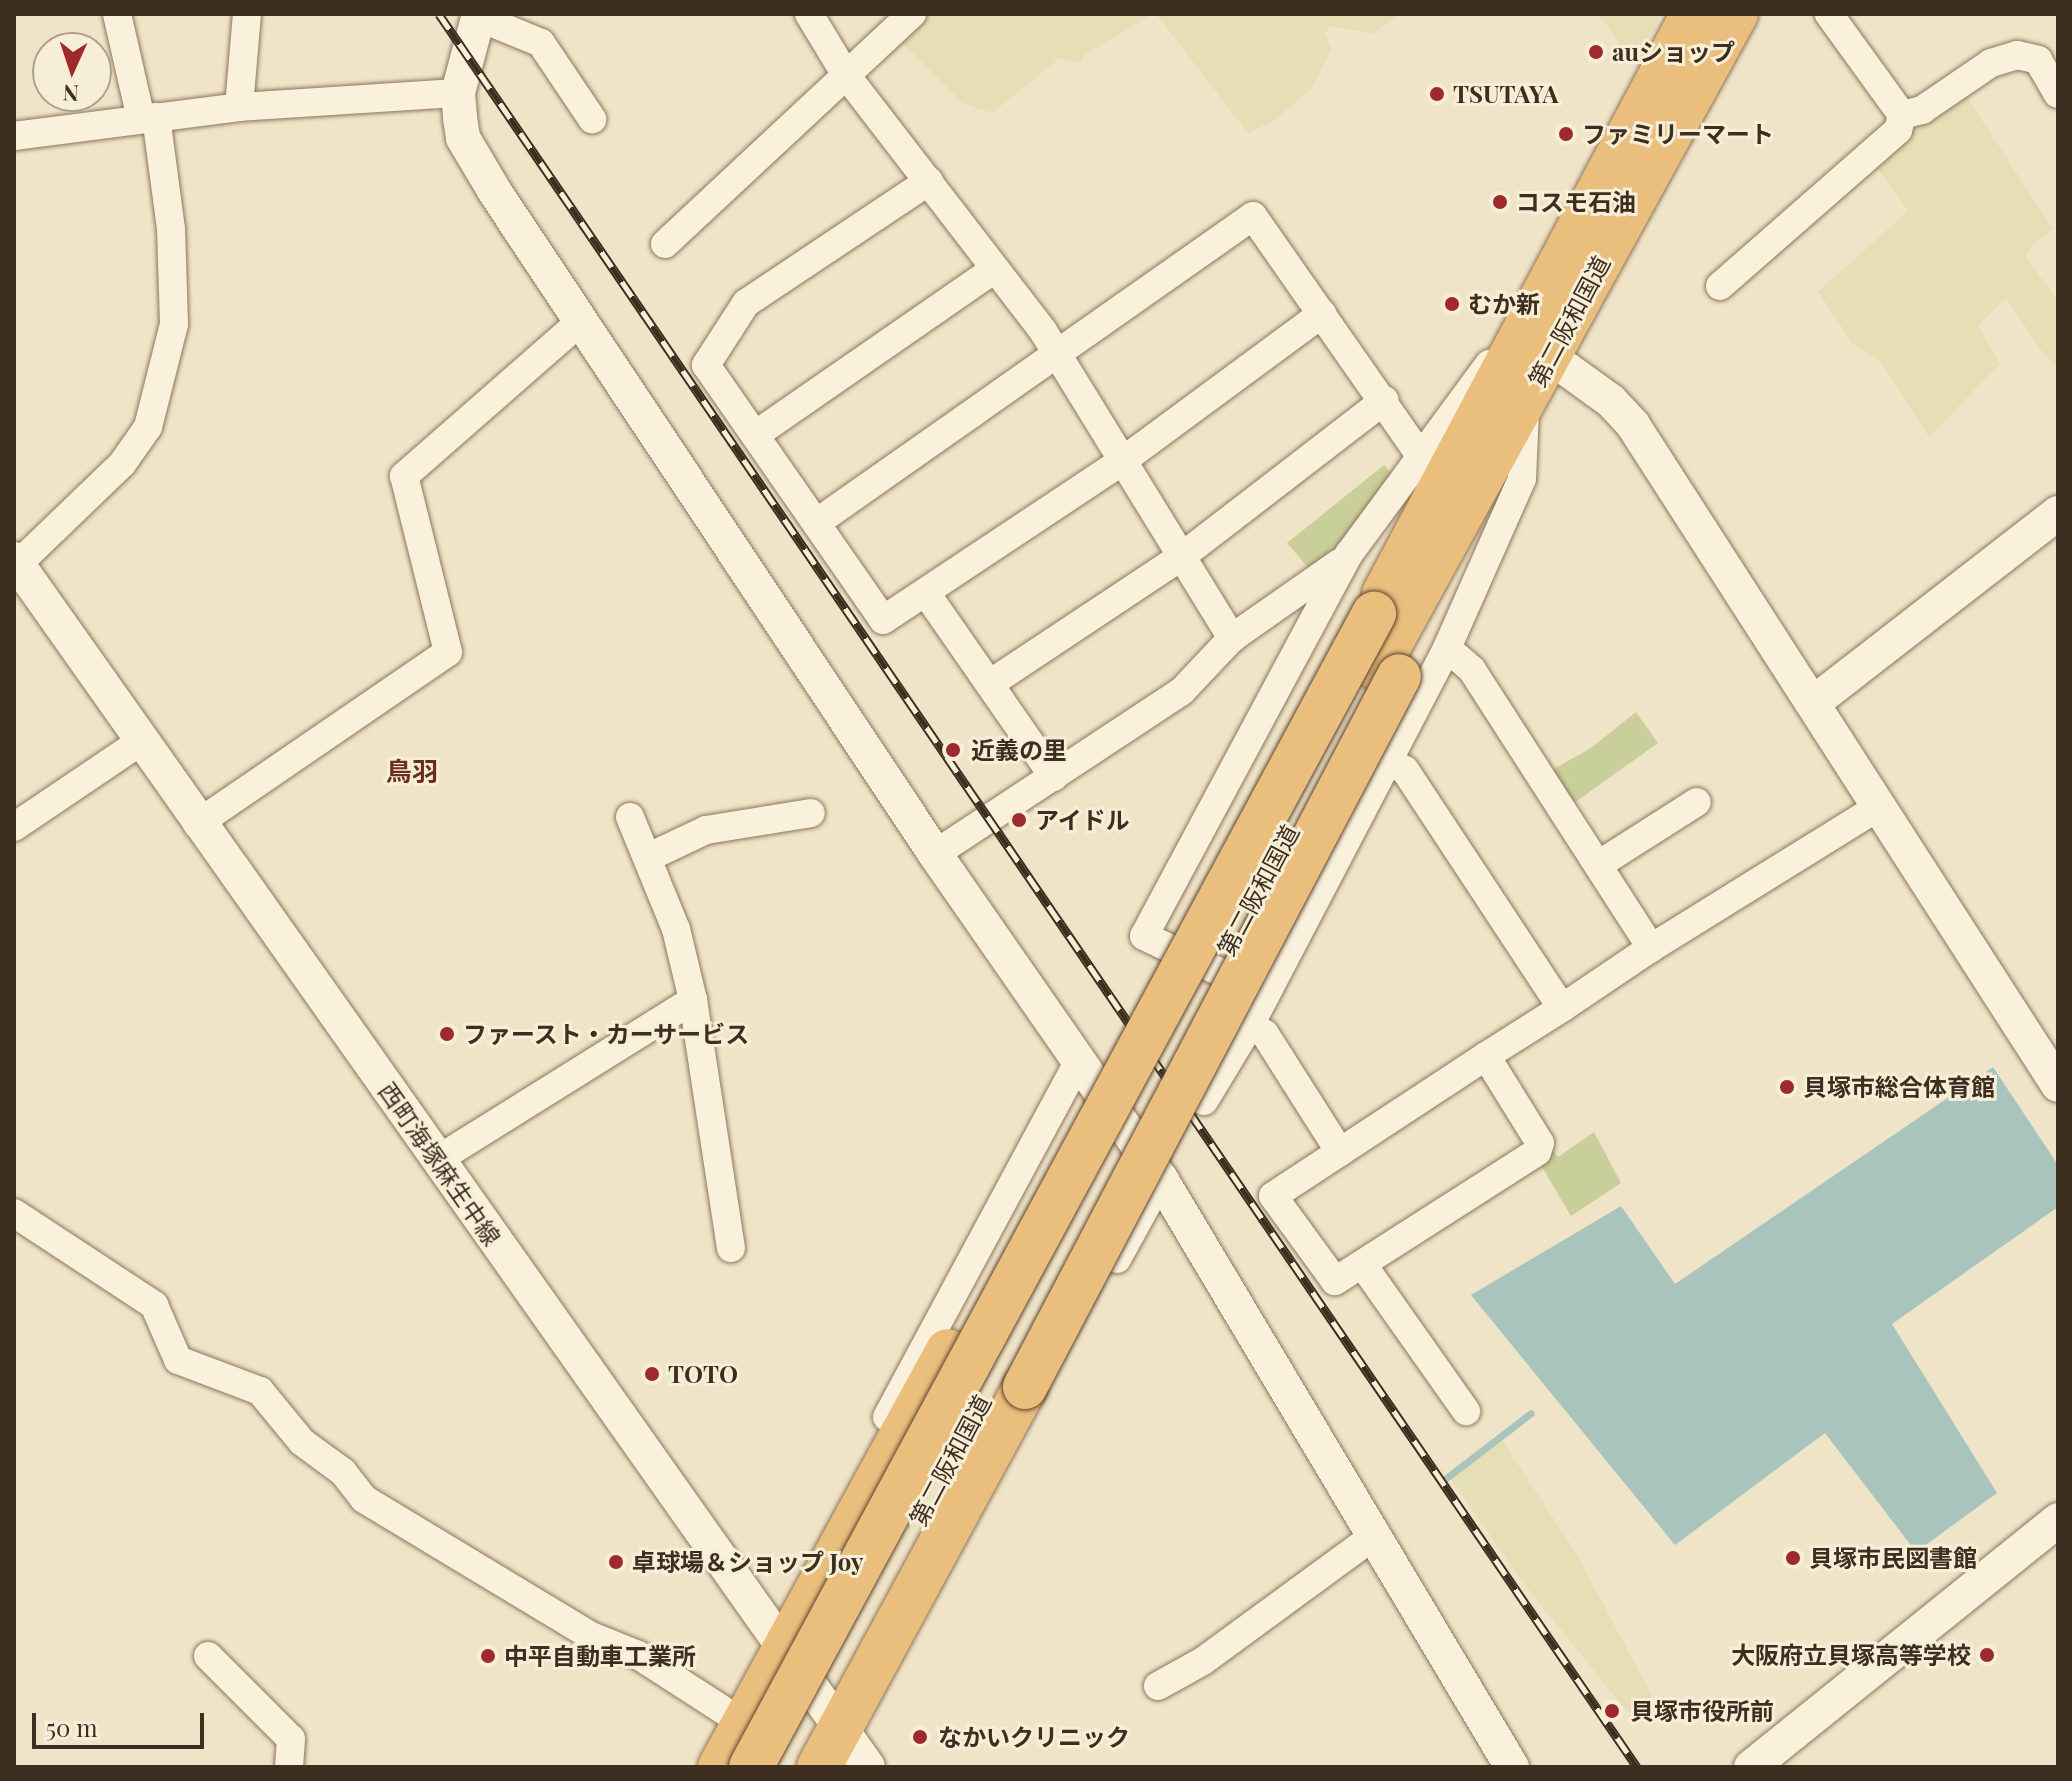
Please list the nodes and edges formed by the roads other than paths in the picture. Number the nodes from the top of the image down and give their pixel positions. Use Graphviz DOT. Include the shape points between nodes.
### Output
graph roads {
  1 [pos="117,14"];
  2 [pos="247,14"];
  3 [pos="809,14"];
  4 [pos="912,14"];
  5 [pos="1693,14"];
  6 [pos="1736,14"];
  7 [pos="1829,14"];
  8 [pos="478,16"];
  9 [pos="846,75"];
  10 [pos="458,93"];
  11 [pos="2058,94"];
  12 [pos="239,107"];
  13 [pos="1902,115"];
  14 [pos="148,118"];
  15 [pos="592,119"];
  16 [pos="14,136"];
  17 [pos="929,181"];
  18 [pos="665,244"];
  19 [pos="995,269"];
  20 [pos="1720,286"];
  21 [pos="1322,314"];
  22 [pos="579,323"];
  23 [pos="1533,352"];
  24 [pos="1054,356"];
  25 [pos="1385,400"];
  26 [pos="1525,402"];
  27 [pos="755,435"];
  28 [pos="1121,462"];
  29 [pos="1430,471"];
  30 [pos="2058,513"];
  31 [pos="816,523"];
  32 [pos="1349,554"];
  33 [pos="1181,557"];
  34 [pos="16,562"];
  35 [pos="926,593"];
  36 [pos="1366,609"];
  37 [pos="1232,638"];
  38 [pos="1447,648"];
  39 [pos="1388,672"];
  40 [pos="991,683"];
  41 [pos="1813,703"];
  42 [pos="140,742"];
  43 [pos="1386,760"];
  44 [pos="1054,777"];
  45 [pos="1697,802"];
  46 [pos="1878,807"];
  47 [pos="811,813"];
  48 [pos="630,817"];
  49 [pos="197,824"];
  50 [pos="14,827"];
  51 [pos="935,854"];
  52 [pos="647,858"];
  53 [pos="1598,865"];
  54 [pos="1651,948"];
  55 [pos="1266,994"];
  56 [pos="693,1000"];
  57 [pos="1562,1008"];
  58 [pos="1250,1025"];
  59 [pos="1486,1056"];
  60 [pos="1079,1060"];
  61 [pos="2058,1085"];
  62 [pos="1204,1101"];
  63 [pos="1340,1152"];
  64 [pos="437,1160"];
  65 [pos="1161,1179"];
  66 [pos="14,1213"];
  67 [pos="731,1248"];
  68 [pos="1363,1265"];
  69 [pos="1466,1411"];
  70 [pos="2058,1520"];
  71 [pos="1374,1536"];
  72 [pos="815,1592"];
  73 [pos="783,1649"];
  74 [pos="884,1654"];
  75 [pos="208,1656"];
  76 [pos="1158,1686"];
  77 [pos="743,1723"];
  78 [pos="840,1729"];
  79 [pos="289,1767"];
  80 [pos="720,1767"];
  81 [pos="751,1767"];
  82 [pos="784,1767"];
  83 [pos="819,1767"];
  84 [pos="868,1767"];
  85 [pos="1512,1767"];
  86 [pos="1751,1767"];
  1 -- 14 [label="street"];
  2 -- 12 [label="street"];
  3 -- 9 [label="street"];
  4 -- 9 [label="street"];
  5 -- 23 [label="highway, 第二阪和国道"];
  6 -- 23 [label="highway, 第二阪和国道"];
  7 -- 13 [label="street"];
  8 -- 10 [label="street"];
  8 -- 15 [label="street" via="541,43 580,83"];
  9 -- 17 [label="street"];
  9 -- 18 [label="street"];
  10 -- 12 [label="street"];
  10 -- 22 [label="street" via="463,138"];
  11 -- 13 [label="street" via="2038,60 2017,55 1991,63 1922,110"];
  12 -- 14 [label="street"];
  13 -- 20 [label="street" via="1898,130"];
  14 -- 16 [label="street"];
  14 -- 34 [label="street" via="171,229 174,324 148,427 122,464"];
  17 -- 19 [label="street"];
  17 -- 27 [label="street" via="746,303 706,365"];
  19 -- 24 [label="street" via="1043,331"];
  19 -- 27 [label="street"];
  21 -- 24 [label="street" via="1253,216"];
  21 -- 25 [label="street"];
  21 -- 28 [label="street"];
  22 -- 49 [label="street" via="404,476 448,652"];
  22 -- 51 [label="street"];
  23 -- 26 [label="highway, 第二阪和国道"];
  23 -- 29 [label="highway, 第二阪和国道"];
  23 -- 41 [label="street" via="1611,401 1633,425"];
  24 -- 28 [label="street"];
  24 -- 31 [label="street"];
  25 -- 29 [label="street"];
  25 -- 33 [label="street"];
  26 -- 38 [label="street" via="1522,479"];
  26 -- 39 [label="highway, 第二阪和国道" via="1423,586"];
  27 -- 31 [label="street"];
  28 -- 33 [label="street"];
  28 -- 35 [label="street"];
  29 -- 32 [label="street"];
  29 -- 36 [label="highway, 第二阪和国道"];
  30 -- 41 [label="street"];
  31 -- 35 [label="street" via="883,620"];
  32 -- 37 [label="street" via="1306,591"];
  32 -- 55 [label="street" via="1144,936"];
  33 -- 37 [label="street"];
  33 -- 40 [label="street"];
  34 -- 42 [label="street, 西町海塚麻生中線"];
  35 -- 40 [label="street"];
  36 -- 72 [label="highway"];
  36 -- 81 [label="highway, 第二阪和国道, bridge"];
  37 -- 44 [label="street" via="1182,691"];
  38 -- 43 [label="street"];
  38 -- 53 [label="street" via="1472,670"];
  39 -- 74 [label="highway, bridge"];
  39 -- 82 [label="highway, 第二阪和国道"];
  40 -- 44 [label="street"];
  41 -- 46 [label="street"];
  42 -- 49 [label="street, 西町海塚麻生中線"];
  42 -- 50 [label="street"];
  43 -- 55 [label="street"];
  43 -- 57 [label="street" via="1405,770"];
  44 -- 51 [label="street"];
  45 -- 53 [label="street"];
  46 -- 54 [label="street"];
  46 -- 61 [label="street"];
  47 -- 52 [label="street" via="706,830"];
  48 -- 52 [label="street"];
  49 -- 64 [label="street, 西町海塚麻生中線"];
  51 -- 60 [label="street"];
  52 -- 56 [label="street" via="676,929"];
  53 -- 54 [label="street"];
  54 -- 57 [label="street"];
  55 -- 58 [label="street"];
  56 -- 64 [label="street"];
  56 -- 67 [label="street"];
  57 -- 59 [label="street"];
  58 -- 62 [label="street"];
  58 -- 63 [label="street" via="1265,1034"];
  59 -- 63 [label="street"];
  59 -- 68 [label="street" via="1540,1143 1537,1152"];
  60 -- 65 [label="street"];
  60 -- 72 [label="street" via="814,1553"];
  63 -- 68 [label="street" via="1273,1196 1335,1281"];
  64 -- 73 [label="street, 西町海塚麻生中線"];
  65 -- 71 [label="street"];
  65 -- 74 [label="street" via="914,1625"];
  66 -- 77 [label="street" via="154,1305 178,1360 260,1391 302,1442 343,1472 364,1499 591,1636 638,1655"];
  68 -- 69 [label="street"];
  70 -- 86 [label="street"];
  71 -- 76 [label="street" via="1203,1661"];
  71 -- 85 [label="street"];
  72 -- 73 [label="highway"];
  73 -- 77 [label="highway"];
  73 -- 78 [label="street, 西町海塚麻生中線"];
  74 -- 78 [label="highway"];
  75 -- 79 [label="street" via="291,1739"];
  77 -- 80 [label="highway"];
  78 -- 83 [label="highway"];
  78 -- 84 [label="street, 西町海塚麻生中線"];
}
